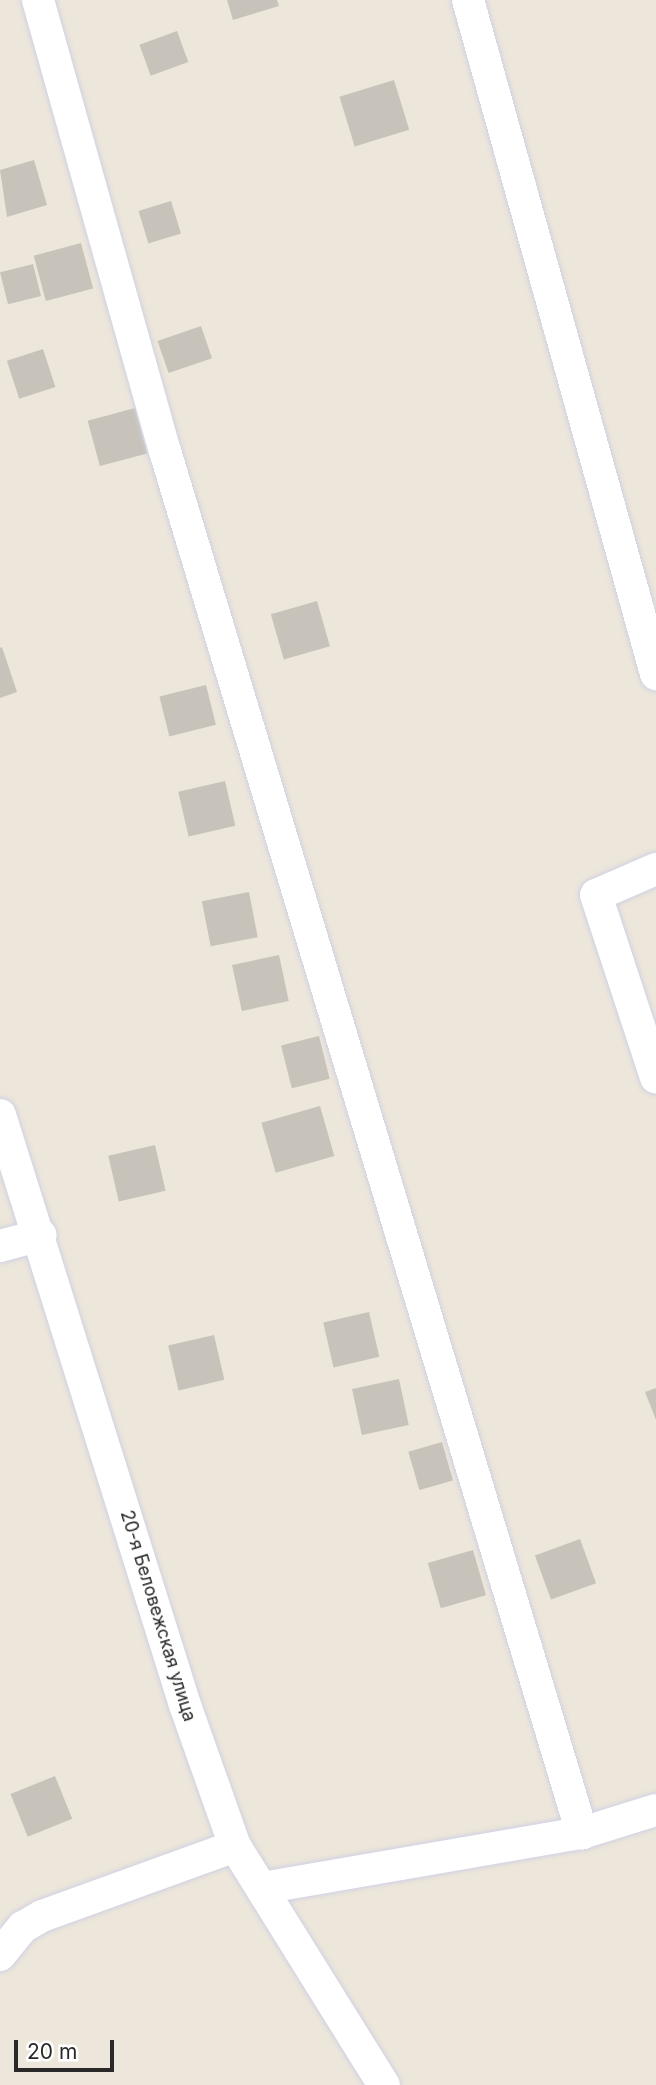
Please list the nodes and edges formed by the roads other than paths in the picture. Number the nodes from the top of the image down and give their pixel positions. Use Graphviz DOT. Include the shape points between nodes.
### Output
graph roads {
  1 [pos="38,0"];
  2 [pos="468,0"];
  3 [pos="656,674"];
  4 [pos="656,869"];
  5 [pos="656,1077"];
  6 [pos="0,1115"];
  7 [pos="41,1235"];
  8 [pos="0,1246"];
  9 [pos="656,1810"];
  10 [pos="582,1833"];
  11 [pos="235,1846"];
  12 [pos="262,1888"];
  13 [pos="0,1952"];
  14 [pos="384,2085"];
  1 -- 10 [label="street" via="169,464"];
  2 -- 3 [label="street"];
  4 -- 5 [label="street" via="596,895"];
  6 -- 7 [label="street, 20-я Беловежская улица"];
  7 -- 8 [label="street"];
  7 -- 11 [label="street, 20-я Беловежская улица" via="185,1705"];
  9 -- 10 [label="street"];
  10 -- 12 [label="street"];
  11 -- 12 [label="street, 20-я Беловежская улица"];
  11 -- 13 [label="street" via="42,1916 23,1927"];
  12 -- 14 [label="street, 20-я Беловежская улица"];
}
